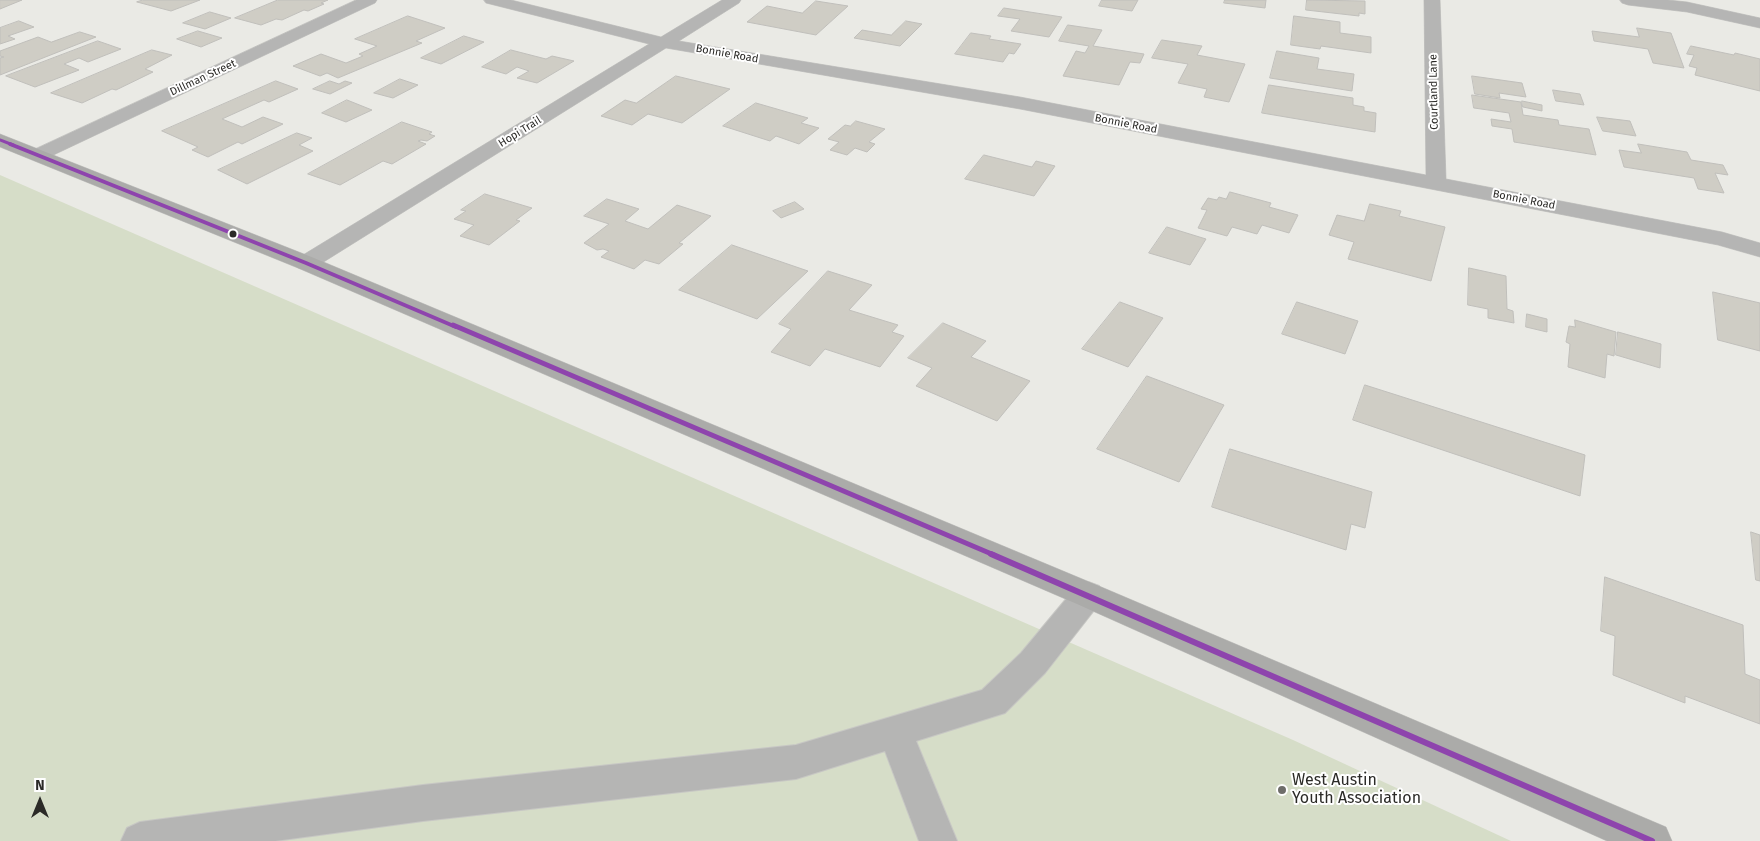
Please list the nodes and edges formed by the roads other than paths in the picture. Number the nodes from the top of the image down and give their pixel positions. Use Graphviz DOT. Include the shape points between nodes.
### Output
graph roads {
  1 [pos="369,0"];
  2 [pos="492,0"];
  3 [pos="733,0"];
  4 [pos="1432,0"];
  5 [pos="1628,0"];
  6 [pos="1760,23"];
  7 [pos="664,43"];
  8 [pos="0,140"];
  9 [pos="38,155"];
  10 [pos="1436,183"];
  11 [pos="1760,250"];
  12 [pos="306,263"];
  13 [pos="1088,594"];
  14 [pos="895,732"];
  15 [pos="140,841"];
  16 [pos="938,841"];
  17 [pos="1652,841"];
  1 -- 9 [label="street, Dillman Street"];
  2 -- 7 [label="street, Bonnie Road"];
  3 -- 7 [label="street, Hopi Trail"];
  4 -- 10 [label="street, Courtland Lane"];
  5 -- 6 [label="street" via="1687,7"];
  7 -- 10 [label="street, Bonnie Road" via="1020,103"];
  7 -- 12 [label="street, Hopi Trail"];
  8 -- 9 [label="street"];
  9 -- 12 [label="street"];
  10 -- 11 [label="street, Bonnie Road" via="1722,239"];
  12 -- 13 [label="street"];
  13 -- 14 [label="lane" via="1033,663 993,702"];
  13 -- 17 [label="street"];
  14 -- 15 [label="lane" via="796,762 423,803"];
  14 -- 16 [label="lane"];
}
